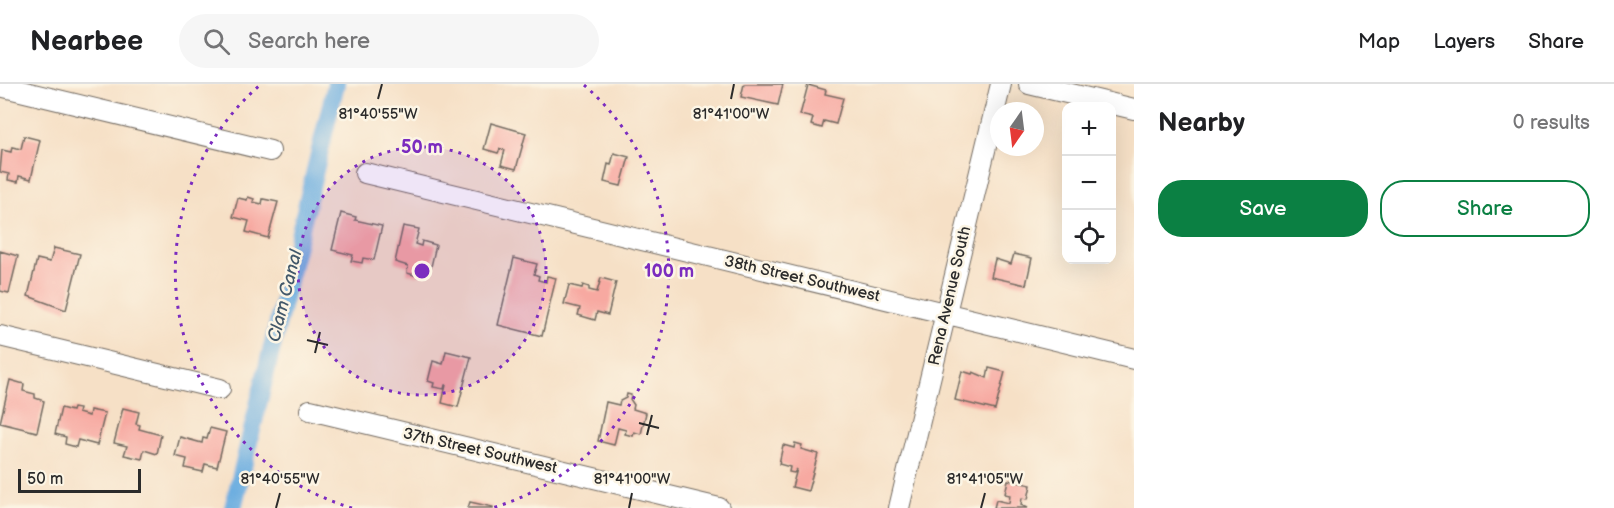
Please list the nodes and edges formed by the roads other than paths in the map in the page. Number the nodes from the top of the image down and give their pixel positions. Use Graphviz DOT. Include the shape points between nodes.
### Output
graph roads {
  1 [pos="1001,84"];
  2 [pos="1029,84"];
  3 [pos="0,86"];
  4 [pos="1134,110"];
  5 [pos="270,151"];
  6 [pos="365,173"];
  7 [pos="945,313"];
  8 [pos="0,336"];
  9 [pos="1134,358"];
  10 [pos="220,389"];
  11 [pos="310,410"];
  12 [pos="719,508"];
  13 [pos="899,508"];
  1 -- 7 [label="street, Rena Avenue South"];
  2 -- 4 [label="street"];
  3 -- 5 [label="street"];
  6 -- 7 [label="street, 38th Street Southwest"];
  7 -- 9 [label="street, 38th Street Southwest"];
  7 -- 13 [label="street, Rena Avenue South"];
  8 -- 10 [label="street"];
  11 -- 12 [label="street, 37th Street Southwest"];
}
